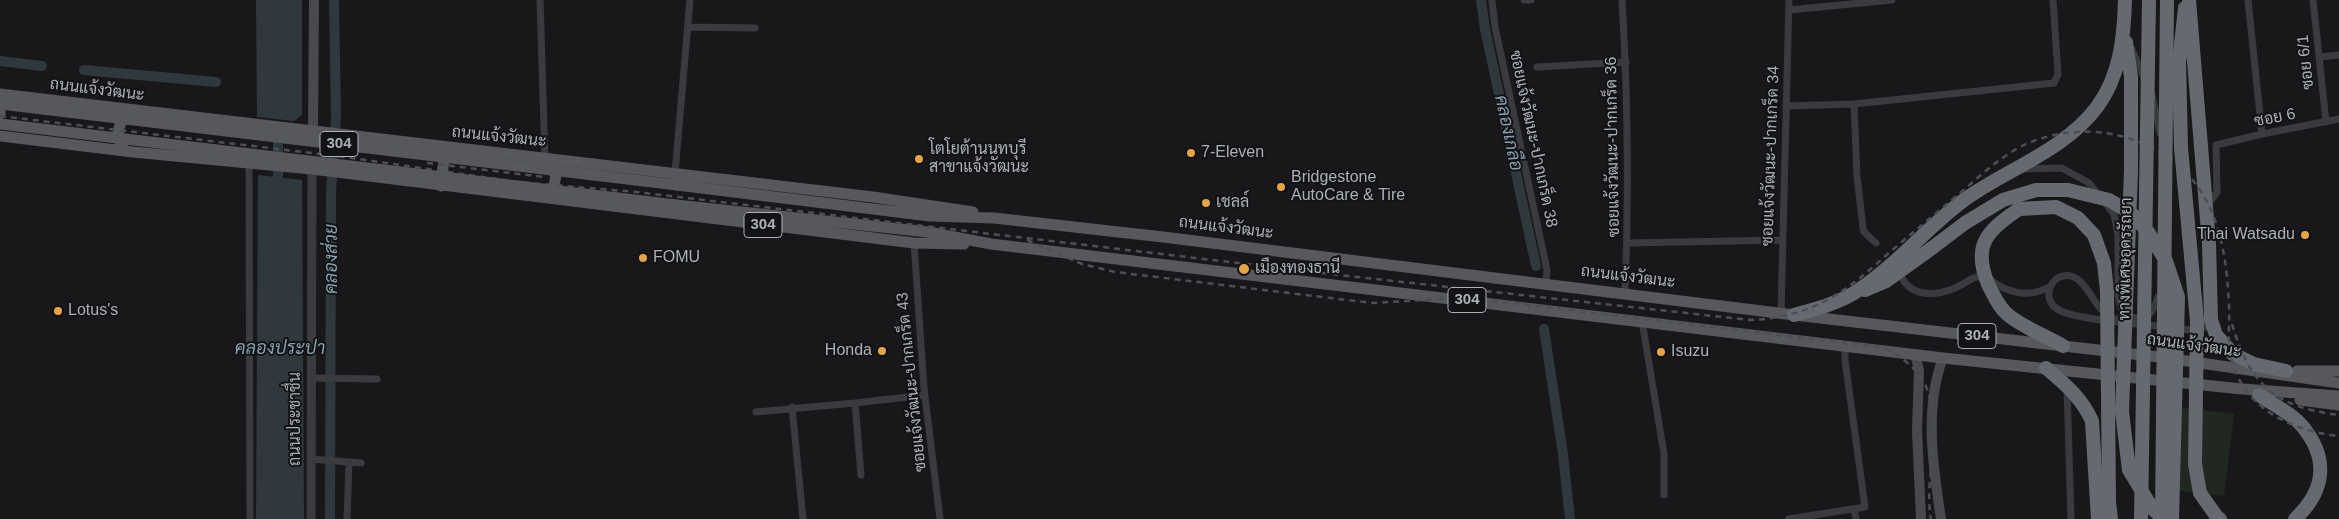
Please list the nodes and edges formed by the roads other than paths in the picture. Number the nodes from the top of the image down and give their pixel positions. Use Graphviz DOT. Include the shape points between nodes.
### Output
graph roads {
  1 [pos="314,0"];
  2 [pos="540,0"];
  3 [pos="690,0"];
  4 [pos="1492,0"];
  5 [pos="1524,0"];
  6 [pos="1531,0"];
  7 [pos="1622,0"];
  8 [pos="1789,0"];
  9 [pos="1892,0"];
  10 [pos="2052,0"];
  11 [pos="2125,0"];
  12 [pos="2149,0"];
  13 [pos="2168,0"];
  14 [pos="2180,0"];
  15 [pos="2187,0"];
  16 [pos="2248,0"];
  17 [pos="2313,0"];
  18 [pos="1789,10"];
  19 [pos="688,27"];
  20 [pos="755,28"];
  21 [pos="2124,32"];
  22 [pos="2180,38"];
  23 [pos="2339,55"];
  24 [pos="2319,58"];
  25 [pos="1626,62"];
  26 [pos="2179,62"];
  27 [pos="1537,67"];
  28 [pos="0,94"];
  29 [pos="0,104"];
  30 [pos="1854,104"];
  31 [pos="1786,106"];
  32 [pos="0,110"];
  33 [pos="141,112"];
  34 [pos="0,114"];
  35 [pos="2339,119"];
  36 [pos="2326,122"];
  37 [pos="0,124"];
  38 [pos="312,132"];
  39 [pos="2160,133"];
  40 [pos="2262,134"];
  41 [pos="0,136"];
  42 [pos="445,148"];
  43 [pos="133,152"];
  44 [pos="542,158"];
  45 [pos="580,163"];
  46 [pos="249,164"];
  47 [pos="312,169"];
  48 [pos="2014,170"];
  49 [pos="676,179"];
  50 [pos="441,186"];
  51 [pos="535,198"];
  52 [pos="574,202"];
  53 [pos="2207,206"];
  54 [pos="1782,240"];
  55 [pos="914,243"];
  56 [pos="1628,243"];
  57 [pos="1876,243"];
  58 [pos="991,244"];
  59 [pos="1900,272"];
  60 [pos="1985,276"];
  61 [pos="1546,283"];
  62 [pos="2051,285"];
  63 [pos="1855,292"];
  64 [pos="1625,294"];
  65 [pos="1788,314"];
  66 [pos="2156,314"];
  67 [pos="2211,320"];
  68 [pos="1642,321"];
  69 [pos="2120,322"];
  70 [pos="2150,325"];
  71 [pos="2158,326"];
  72 [pos="1845,345"];
  73 [pos="2063,346"];
  74 [pos="1915,354"];
  75 [pos="2159,357"];
  76 [pos="1943,358"];
  77 [pos="2046,368"];
  78 [pos="2258,371"];
  79 [pos="2286,371"];
  80 [pos="2339,371"];
  81 [pos="316,378"];
  82 [pos="376,379"];
  83 [pos="2339,383"];
  84 [pos="2067,386"];
  85 [pos="2242,389"];
  86 [pos="925,395"];
  87 [pos="2259,395"];
  88 [pos="2339,396"];
  89 [pos="855,403"];
  90 [pos="2339,405"];
  91 [pos="792,407"];
  92 [pos="756,412"];
  93 [pos="316,459"];
  94 [pos="349,462"];
  95 [pos="361,463"];
  96 [pos="861,475"];
  97 [pos="1664,495"];
  98 [pos="1854,509"];
  99 [pos="250,519"];
  100 [pos="311,519"];
  101 [pos="347,519"];
  102 [pos="803,519"];
  103 [pos="940,519"];
  104 [pos="1789,519"];
  105 [pos="1856,519"];
  106 [pos="1921,519"];
  107 [pos="1941,519"];
  108 [pos="2072,519"];
  109 [pos="2098,519"];
  110 [pos="2111,519"];
  111 [pos="2140,519"];
  112 [pos="2162,519"];
  113 [pos="2172,519"];
  114 [pos="2220,519"];
  115 [pos="2295,519"];
  1 -- 38 [label="main road"];
  2 -- 44 [label="street"];
  3 -- 19 [label="street"];
  4 -- 61 [label="street, ซอยแจ้งวัฒนะ-ปากเกร็ด 38" via="1547,270"];
  5 -- 6 [label="street"];
  7 -- 25 [label="street, ซอยแจ้งวัฒนะ-ปากเกร็ด 36"];
  8 -- 18 [label="street, ซอยแจ้งวัฒนะ-ปากเกร็ด 34"];
  9 -- 18 [label="street"];
  10 -- 30 [label="street" via="2058,74 2054,82"];
  11 -- 21 [label="highway"];
  12 -- 111 [label="highway, ทางพิเศษอุดรรัถยา, bridge"];
  13 -- 112 [label="highway, bridge"];
  14 -- 22 [label="street"];
  15 -- 22 [label="highway"];
  15 -- 53 [label="highway"];
  16 -- 40 [label="street"];
  17 -- 24 [label="street, ซอย 6/1"];
  18 -- 31 [label="street, ซอยแจ้งวัฒนะ-ปากเกร็ด 34"];
  19 -- 20 [label="street"];
  19 -- 49 [label="street"];
  21 -- 39 [label="street" via="2154,100"];
  21 -- 48 [label="highway" via="2115,74 2105,96 2088,118 2055,145"];
  21 -- 112 [label="highway, bridge" via="2131,77 2131,171 2122,411 2129,470"];
  22 -- 26 [label="highway"];
  23 -- 24 [label="street"];
  24 -- 36 [label="street, ซอย 6/1"];
  25 -- 27 [label="street"];
  25 -- 56 [label="street, ซอยแจ้งวัฒนะ-ปากเกร็ด 36"];
  26 -- 39 [label="street" via="2168,90"];
  26 -- 114 [label="highway, bridge" via="2181,148 2197,321 2195,464 2200,493"];
  28 -- 33 [label="main road, ถนนแจ้งวัฒนะ / 304"];
  29 -- 49 [label="main road, ถนนแจ้งวัฒนะ / 304, bridge"];
  30 -- 31 [label="street"];
  30 -- 57 [label="street" via="1863,228"];
  31 -- 54 [label="street, ซอยแจ้งวัฒนะ-ปากเกร็ด 34"];
  32 -- 34 [label="main road"];
  33 -- 38 [label="main road, ถนนแจ้งวัฒนะ / 304"];
  33 -- 43 [label="main road" via="125,116 119,124 121,146"];
  35 -- 36 [label="street, ซอย 6"];
  36 -- 40 [label="street, ซอย 6"];
  37 -- 58 [label="main road, 304, bridge" via="928,232"];
  38 -- 42 [label="main road, ถนนแจ้งวัฒนะ / 304"];
  39 -- 66 [label="street"];
  40 -- 53 [label="street, ซอย 6" via="2216,145 2217,192"];
  41 -- 43 [label="main road, 304"];
  42 -- 44 [label="main road, ถนนแจ้งวัฒนะ / 304"];
  42 -- 50 [label="main road"];
  43 -- 46 [label="main road, 304"];
  44 -- 45 [label="main road, ถนนแจ้งวัฒนะ / 304"];
  44 -- 51 [label="main road" via="556,175 554,186"];
  45 -- 49 [label="main road, ถนนแจ้งวัฒนะ / 304"];
  45 -- 52 [label="main road" via="567,168 562,175 561,187 565,196"];
  46 -- 47 [label="main road, 304"];
  46 -- 99 [label="street"];
  47 -- 50 [label="main road, 304"];
  47 -- 81 [label="street, ถนนประชาชื่น"];
  48 -- 63 [label="highway" via="1963,201"];
  48 -- 66 [label="street" via="2062,168 2089,183 2114,214 2118,235 2118,295 2123,314 2135,319"];
  49 -- 61 [label="main road, ถนนแจ้งวัฒนะ / 304" via="930,216 994,218"];
  50 -- 51 [label="main road, 304"];
  51 -- 52 [label="main road, 304"];
  52 -- 55 [label="main road, 304"];
  53 -- 67 [label="highway"];
  54 -- 56 [label="street"];
  54 -- 65 [label="street, ซอยแจ้งวัฒนะ-ปากเกร็ด 34"];
  55 -- 58 [label="main road, 304"];
  55 -- 86 [label="street, ซอยแจ้งวัฒนะ-ปากเกร็ด 43"];
  56 -- 64 [label="street, ซอยแจ้งวัฒนะ-ปากเกร็ด 36"];
  58 -- 68 [label="main road, 304"];
  59 -- 60 [label="street" via="1908,288 1922,293 1941,293 1971,278"];
  59 -- 63 [label="highway" via="1874,288"];
  59 -- 113 [label="highway, bridge" via="1965,223 2003,200 2036,190 2068,190 2109,200 2131,213 2148,232 2166,261 2178,297"];
  60 -- 62 [label="street" via="2014,292 2030,295"];
  60 -- 73 [label="highway" via="2006,314"];
  60 -- 110 [label="highway, bridge" via="1980,254 1988,235 2019,208 2056,207 2078,218 2094,235 2104,262 2107,290"];
  61 -- 64 [label="main road, ถนนแจ้งวัฒนะ / 304"];
  62 -- 69 [label="street" via="2065,275 2073,276 2101,309"];
  62 -- 69 [label="street" via="2048,293 2056,309"];
  63 -- 65 [label="highway" via="1830,304"];
  64 -- 65 [label="main road, ถนนแจ้งวัฒนะ / 304"];
  65 -- 73 [label="main road, ถนนแจ้งวัฒนะ / 304"];
  66 -- 70 [label="street"];
  66 -- 71 [label="street"];
  67 -- 71 [label="street" via="2208,326 2199,330"];
  67 -- 79 [label="highway" via="2216,335 2233,354 2254,364"];
  68 -- 72 [label="main road, 304"];
  68 -- 97 [label="street" via="1664,454"];
  69 -- 70 [label="street"];
  70 -- 71 [label="street"];
  71 -- 75 [label="street"];
  72 -- 74 [label="main road, 304"];
  72 -- 98 [label="street" via="1865,507"];
  73 -- 75 [label="main road, ถนนแจ้งวัฒนะ / 304"];
  74 -- 76 [label="main road, 304"];
  74 -- 106 [label="main road" via="1919,370 1917,431"];
  75 -- 78 [label="main road, ถนนแจ้งวัฒนะ / 304"];
  76 -- 77 [label="main road, 304"];
  76 -- 107 [label="main road" via="1934,386 1932,435"];
  77 -- 84 [label="highway"];
  77 -- 85 [label="main road, 304"];
  78 -- 79 [label="main road, ถนนแจ้งวัฒนะ / 304"];
  78 -- 83 [label="main road, ถนนแจ้งวัฒนะ"];
  79 -- 80 [label="main road, ถนนแจ้งวัฒนะ / 304"];
  81 -- 82 [label="street"];
  81 -- 93 [label="street, ถนนประชาชื่น"];
  84 -- 108 [label="street"];
  84 -- 109 [label="highway" via="2086,408 2092,421"];
  85 -- 87 [label="main road, 304"];
  85 -- 88 [label="main road"];
  86 -- 89 [label="street"];
  86 -- 103 [label="street, ซอยแจ้งวัฒนะ-ปากเกร็ด 43"];
  87 -- 90 [label="main road, 304"];
  87 -- 115 [label="highway" via="2302,425 2319,451 2321,474 2309,506"];
  89 -- 91 [label="street"];
  89 -- 96 [label="street"];
  91 -- 92 [label="street"];
  91 -- 102 [label="street"];
  93 -- 94 [label="street"];
  93 -- 100 [label="street, ถนนประชาชื่น"];
  94 -- 95 [label="street"];
  94 -- 101 [label="street"];
  98 -- 104 [label="street"];
  98 -- 105 [label="street"];
}
